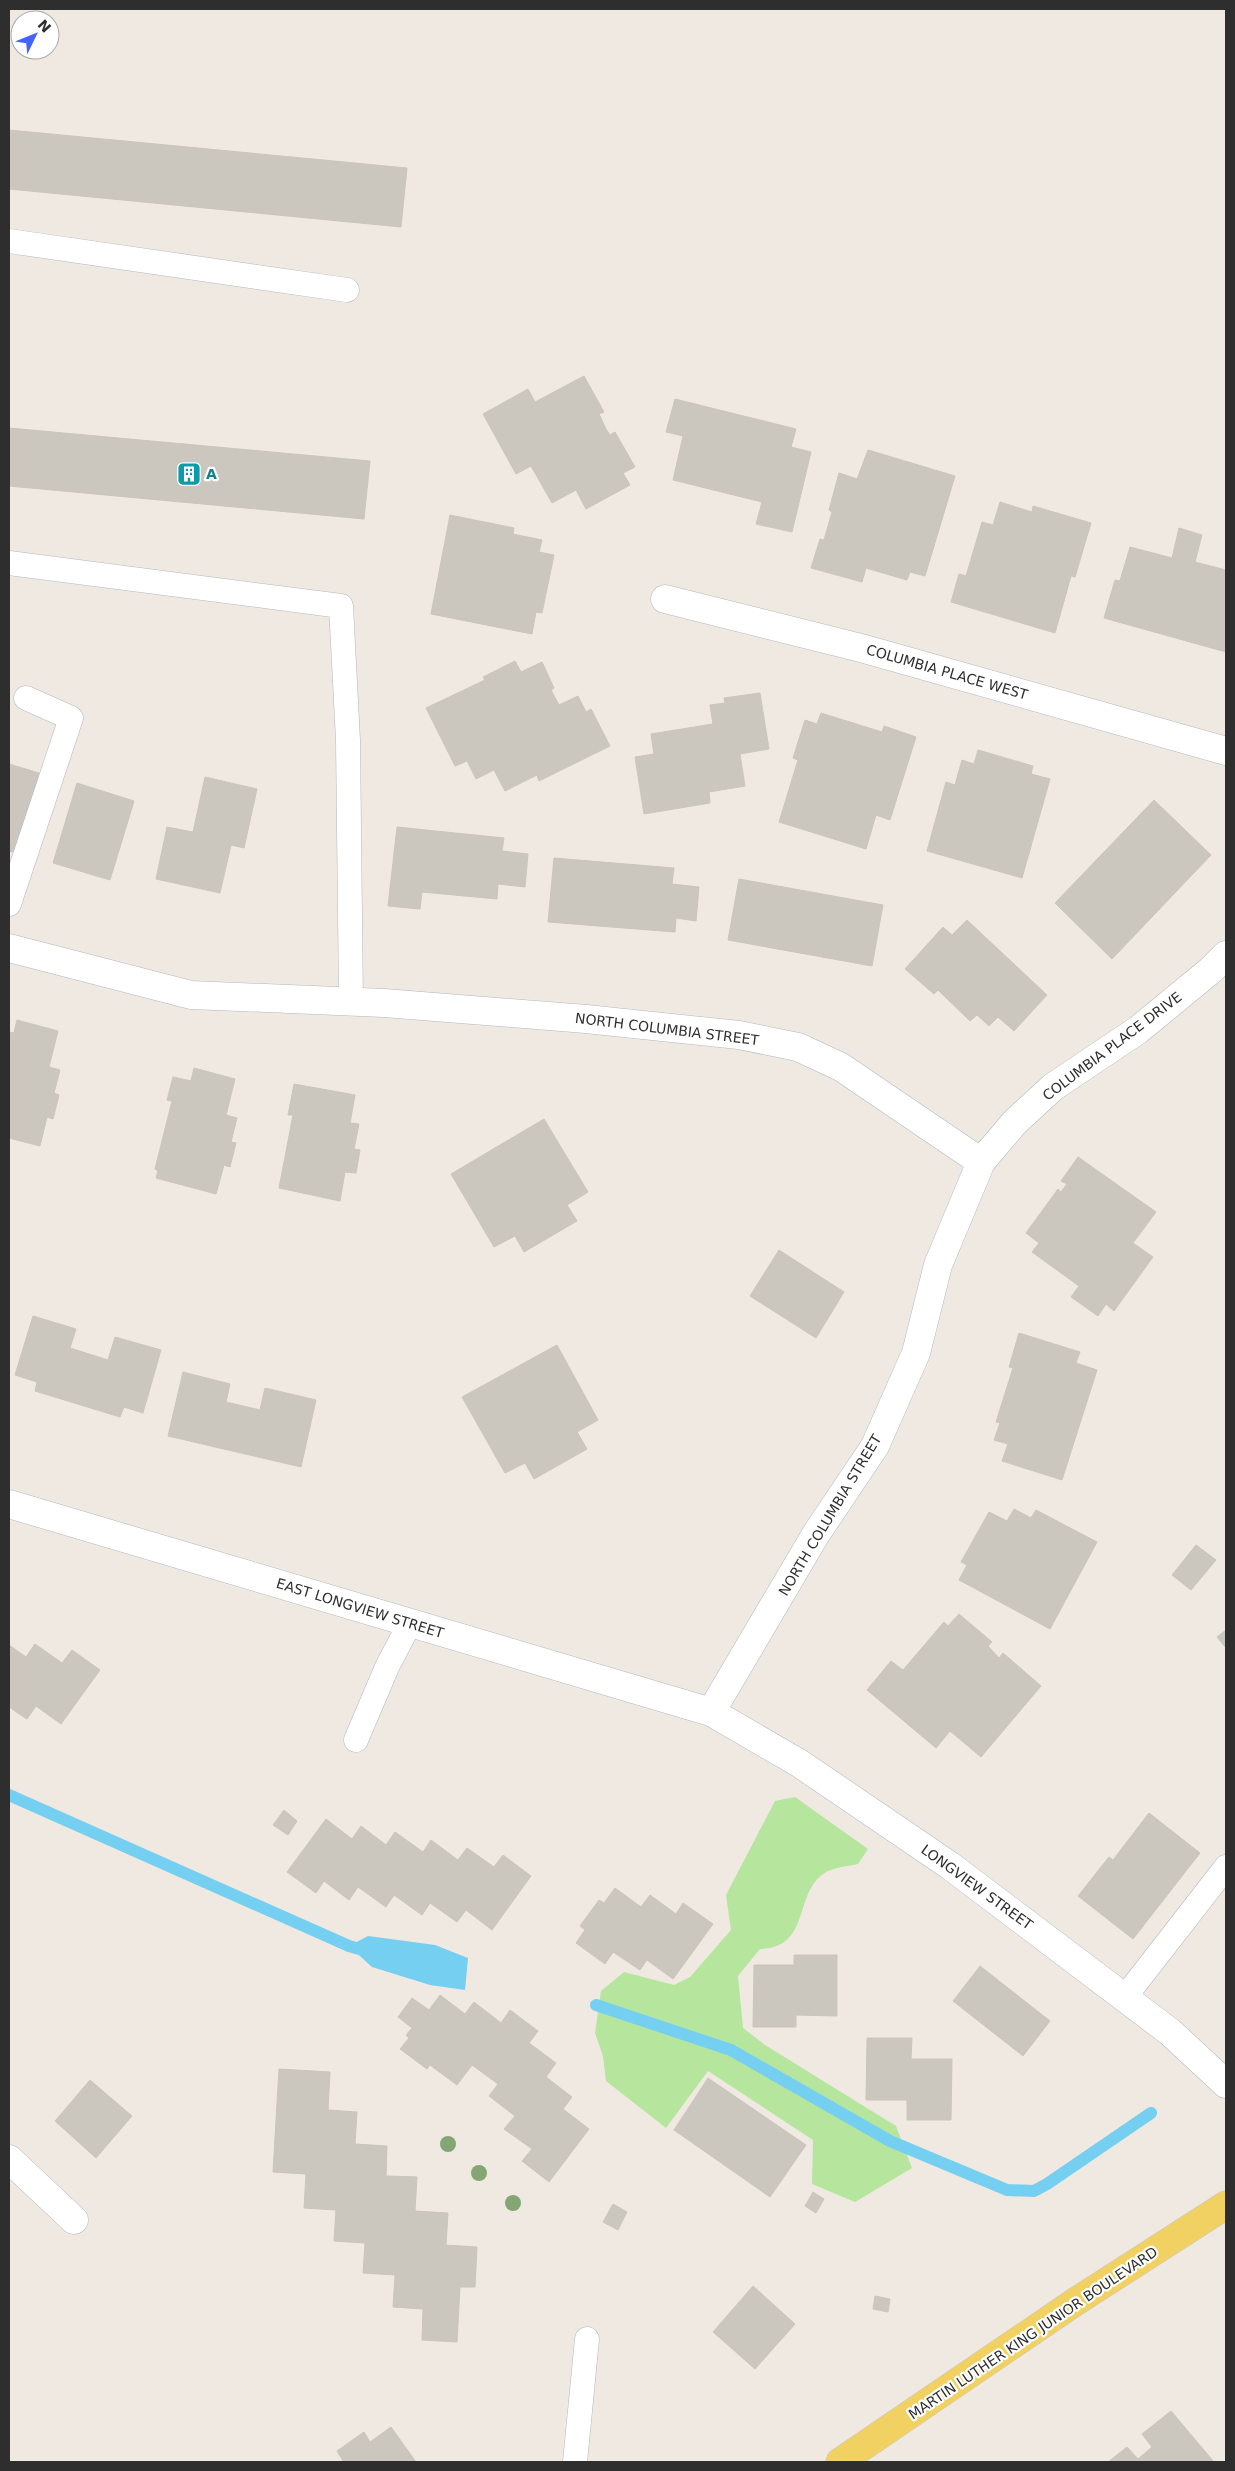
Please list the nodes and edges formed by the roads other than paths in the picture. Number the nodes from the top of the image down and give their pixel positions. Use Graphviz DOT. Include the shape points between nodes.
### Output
graph roads {
  1 [pos="9,241"];
  2 [pos="347,290"];
  3 [pos="9,563"];
  4 [pos="665,599"];
  5 [pos="26,698"];
  6 [pos="1226,751"];
  7 [pos="9,904"];
  8 [pos="9,948"];
  9 [pos="1226,955"];
  10 [pos="351,1002"];
  11 [pos="981,1162"];
  12 [pos="9,1504"];
  13 [pos="410,1623"];
  14 [pos="711,1712"];
  15 [pos="356,1740"];
  16 [pos="1226,1867"];
  17 [pos="1125,1997"];
  18 [pos="1226,2084"];
  19 [pos="9,2159"];
  20 [pos="1226,2205"];
  21 [pos="74,2220"];
  22 [pos="587,2339"];
  23 [pos="575,2462"];
  24 [pos="840,2462"];
  1 -- 2 [label="lane"];
  3 -- 10 [label="lane" via="341,606 348,740"];
  4 -- 6 [label="street, COLUMBIA PLACE WEST" via="861,648"];
  5 -- 7 [label="lane" via="71,718"];
  8 -- 10 [label="street, NORTH COLUMBIA STREET" via="191,995"];
  9 -- 11 [label="street, COLUMBIA PLACE DRIVE" via="1138,1030 1053,1087 1015,1122"];
  10 -- 11 [label="street, NORTH COLUMBIA STREET" via="605,1021 739,1035 798,1047 841,1067"];
  11 -- 14 [label="street, NORTH COLUMBIA STREET" via="938,1265 916,1353 875,1446 816,1534"];
  12 -- 13 [label="street, EAST LONGVIEW STREET"];
  13 -- 14 [label="street, EAST LONGVIEW STREET"];
  13 -- 15 [label="lane"];
  14 -- 17 [label="street, LONGVIEW STREET" via="799,1763 861,1804 949,1865"];
  16 -- 17 [label="lane"];
  17 -- 18 [label="street, LONGVIEW STREET" via="1170,2032"];
  19 -- 21 [label="street"];
  20 -- 24 [label="main road, MARTIN LUTHER KING JUNIOR BOULEVARD" via="1075,2302"];
  22 -- 23 [label="lane"];
}
